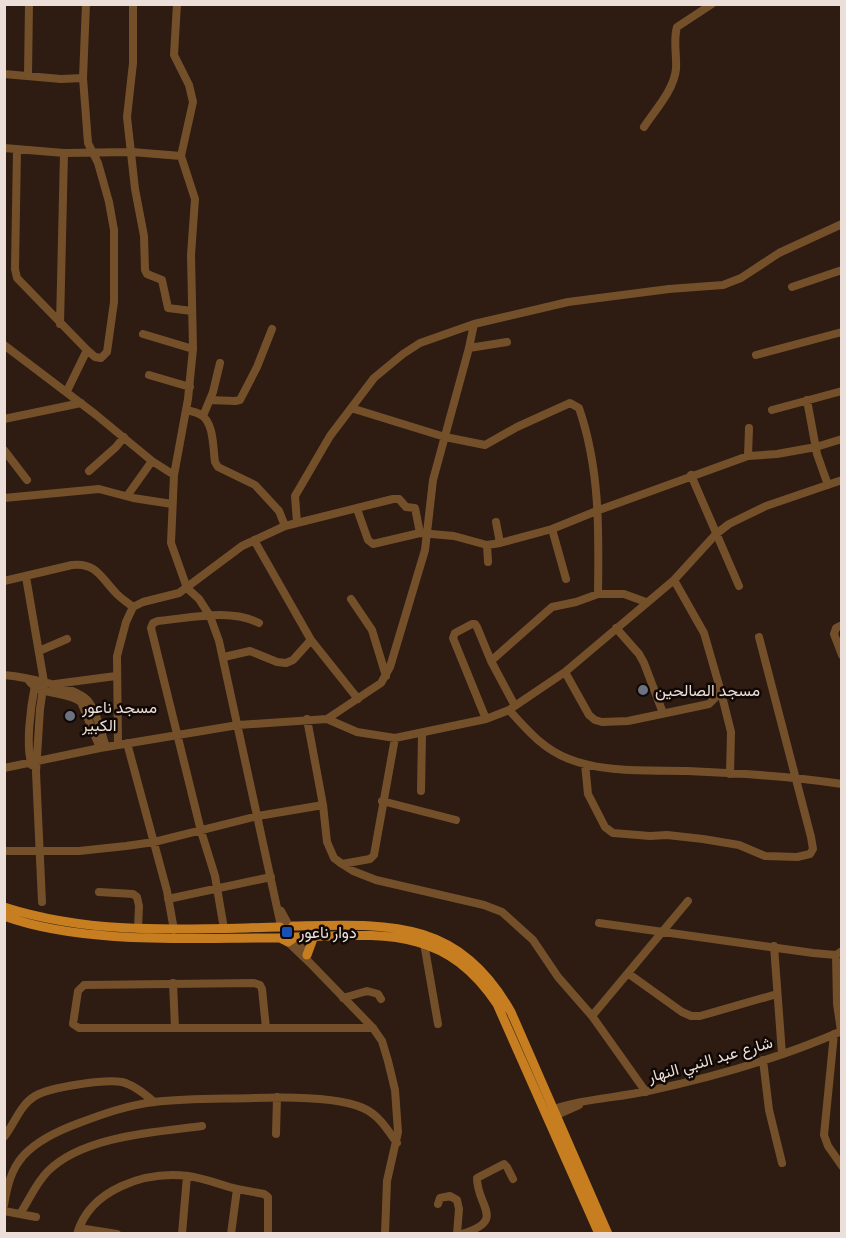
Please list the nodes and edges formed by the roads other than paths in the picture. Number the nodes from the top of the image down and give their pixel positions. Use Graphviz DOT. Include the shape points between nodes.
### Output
graph roads {
  1 [pos="29,4"];
  2 [pos="86,4"];
  3 [pos="133,4"];
  4 [pos="177,4"];
  5 [pos="712,4"];
  6 [pos="4,74"];
  7 [pos="28,75"];
  8 [pos="82,78"];
  9 [pos="644,127"];
  10 [pos="4,148"];
  11 [pos="17,149"];
  12 [pos="92,152"];
  13 [pos="132,152"];
  14 [pos="64,153"];
  15 [pos="181,156"];
  16 [pos="842,224"];
  17 [pos="842,270"];
  18 [pos="792,287"];
  19 [pos="192,311"];
  20 [pos="60,324"];
  21 [pos="474,324"];
  22 [pos="272,329"];
  23 [pos="842,332"];
  24 [pos="143,334"];
  25 [pos="507,342"];
  26 [pos="4,345"];
  27 [pos="469,348"];
  28 [pos="193,349"];
  29 [pos="87,350"];
  30 [pos="756,355"];
  31 [pos="220,363"];
  32 [pos="149,375"];
  33 [pos="190,387"];
  34 [pos="66,391"];
  35 [pos="842,391"];
  36 [pos="210,400"];
  37 [pos="807,400"];
  38 [pos="81,403"];
  39 [pos="351,408"];
  40 [pos="186,410"];
  41 [pos="772,410"];
  42 [pos="203,416"];
  43 [pos="4,419"];
  44 [pos="748,428"];
  45 [pos="124,437"];
  46 [pos="445,437"];
  47 [pos="842,439"];
  48 [pos="816,447"];
  49 [pos="4,450"];
  50 [pos="748,456"];
  51 [pos="152,461"];
  52 [pos="89,471"];
  53 [pos="174,475"];
  54 [pos="692,475"];
  55 [pos="27,480"];
  56 [pos="842,480"];
  57 [pos="828,485"];
  58 [pos="127,496"];
  59 [pos="4,498"];
  60 [pos="172,504"];
  61 [pos="357,508"];
  62 [pos="599,510"];
  63 [pos="496,522"];
  64 [pos="297,523"];
  65 [pos="285,526"];
  66 [pos="552,529"];
  67 [pos="424,533"];
  68 [pos="716,534"];
  69 [pos="254,540"];
  70 [pos="500,543"];
  71 [pos="487,545"];
  72 [pos="488,562"];
  73 [pos="26,577"];
  74 [pos="567,579"];
  75 [pos="674,580"];
  76 [pos="4,581"];
  77 [pos="739,586"];
  78 [pos="190,588"];
  79 [pos="598,594"];
  80 [pos="351,599"];
  81 [pos="646,602"];
  82 [pos="133,607"];
  83 [pos="210,616"];
  84 [pos="259,623"];
  85 [pos="842,625"];
  86 [pos="616,628"];
  87 [pos="759,637"];
  88 [pos="67,639"];
  89 [pos="311,640"];
  90 [pos="39,651"];
  91 [pos="842,655"];
  92 [pos="224,657"];
  93 [pos="491,661"];
  94 [pos="565,672"];
  95 [pos="4,675"];
  96 [pos="116,676"];
  97 [pos="386,676"];
  98 [pos="40,683"];
  99 [pos="721,692"];
  100 [pos="358,699"];
  101 [pos="512,708"];
  102 [pos="663,713"];
  103 [pos="307,719"];
  104 [pos="327,719"];
  105 [pos="486,719"];
  106 [pos="238,725"];
  107 [pos="177,734"];
  108 [pos="422,734"];
  109 [pos="395,738"];
  110 [pos="122,744"];
  111 [pos="103,747"];
  112 [pos="34,761"];
  113 [pos="585,764"];
  114 [pos="4,768"];
  115 [pos="730,774"];
  116 [pos="794,778"];
  117 [pos="842,784"];
  118 [pos="421,791"];
  119 [pos="382,801"];
  120 [pos="323,805"];
  121 [pos="258,816"];
  122 [pos="456,820"];
  123 [pos="201,831"];
  124 [pos="154,842"];
  125 [pos="41,850"];
  126 [pos="4,851"];
  127 [pos="342,864"];
  128 [pos="271,877"];
  129 [pos="216,888"];
  130 [pos="99,892"];
  131 [pos="168,899"];
  132 [pos="42,902"];
  133 [pos="688,902"];
  134 [pos="4,907"];
  135 [pos="4,916"];
  136 [pos="599,923"];
  137 [pos="286,926"];
  138 [pos="138,928"];
  139 [pos="224,928"];
  140 [pos="174,930"];
  141 [pos="663,933"];
  142 [pos="314,936"];
  143 [pos="289,939"];
  144 [pos="424,943"];
  145 [pos="774,946"];
  146 [pos="839,953"];
  147 [pos="308,958"];
  148 [pos="629,974"];
  149 [pos="173,983"];
  150 [pos="777,994"];
  151 [pos="343,998"];
  152 [pos="381,999"];
  153 [pos="592,1016"];
  154 [pos="438,1024"];
  155 [pos="175,1028"];
  156 [pos="266,1028"];
  157 [pos="373,1028"];
  158 [pos="839,1032"];
  159 [pos="782,1054"];
  160 [pos="763,1060"];
  161 [pos="646,1092"];
  162 [pos="277,1097"];
  163 [pos="154,1102"];
  164 [pos="551,1113"];
  165 [pos="202,1126"];
  166 [pos="276,1134"];
  167 [pos="4,1137"];
  168 [pos="396,1143"];
  169 [pos="782,1163"];
  170 [pos="842,1166"];
  171 [pos="187,1176"];
  172 [pos="513,1179"];
  173 [pos="6,1183"];
  174 [pos="237,1188"];
  175 [pos="438,1204"];
  176 [pos="4,1205"];
  177 [pos="4,1211"];
  178 [pos="20,1214"];
  179 [pos="36,1217"];
  180 [pos="78,1231"];
  181 [pos="117,1233"];
  182 [pos="182,1233"];
  183 [pos="231,1233"];
  184 [pos="268,1233"];
  185 [pos="385,1233"];
  186 [pos="457,1233"];
  187 [pos="462,1233"];
  188 [pos="599,1233"];
  189 [pos="608,1233"];
  1 -- 7 [label="street"];
  2 -- 8 [label="street"];
  3 -- 13 [label="street" via="134,55 127,114"];
  4 -- 15 [label="street" via="174,55 193,102"];
  5 -- 9 [label="street" via="677,27 674,80"];
  6 -- 7 [label="street"];
  7 -- 8 [label="street"];
  8 -- 12 [label="street" via="86,137"];
  10 -- 11 [label="street"];
  11 -- 14 [label="street"];
  11 -- 20 [label="street" via="16,274"];
  12 -- 13 [label="street"];
  12 -- 14 [label="street"];
  12 -- 29 [label="street" via="112,217 115,284 107,352 98,358"];
  13 -- 15 [label="street"];
  13 -- 19 [label="street" via="146,273 162,280 168,308"];
  14 -- 20 [label="street"];
  15 -- 19 [label="street" via="195,199"];
  16 -- 21 [label="street" via="723,285 568,302"];
  17 -- 18 [label="street"];
  19 -- 28 [label="street"];
  20 -- 29 [label="street"];
  21 -- 27 [label="street"];
  21 -- 39 [label="street" via="420,343 403,354 375,378"];
  22 -- 36 [label="street" via="240,400"];
  23 -- 30 [label="street"];
  24 -- 28 [label="street"];
  25 -- 27 [label="street"];
  26 -- 34 [label="street"];
  27 -- 46 [label="street"];
  28 -- 33 [label="street"];
  29 -- 34 [label="street"];
  31 -- 36 [label="street"];
  32 -- 33 [label="street"];
  33 -- 40 [label="street"];
  34 -- 38 [label="street"];
  35 -- 37 [label="street"];
  36 -- 42 [label="street"];
  37 -- 41 [label="street"];
  37 -- 48 [label="street"];
  38 -- 43 [label="street"];
  38 -- 45 [label="street"];
  39 -- 46 [label="street"];
  39 -- 64 [label="street" via="296,492"];
  40 -- 42 [label="street"];
  40 -- 53 [label="street"];
  42 -- 65 [label="street" via="210,427 218,467 255,485 279,511"];
  44 -- 50 [label="street"];
  45 -- 51 [label="street"];
  45 -- 52 [label="street"];
  46 -- 62 [label="street" via="485,445 532,420 574,404 579,408 590,443"];
  46 -- 67 [label="street"];
  47 -- 48 [label="street"];
  48 -- 50 [label="street"];
  48 -- 57 [label="street"];
  49 -- 55 [label="street"];
  50 -- 54 [label="street"];
  51 -- 53 [label="street"];
  51 -- 58 [label="street"];
  53 -- 60 [label="street"];
  54 -- 62 [label="street"];
  54 -- 68 [label="street"];
  56 -- 57 [label="street"];
  57 -- 68 [label="street" via="766,506"];
  58 -- 59 [label="street" via="99,489"];
  58 -- 60 [label="street"];
  60 -- 78 [label="street" via="171,543"];
  61 -- 64 [label="street"];
  61 -- 67 [label="street" via="399,499 406,507 415,508"];
  61 -- 67 [label="street" via="373,544"];
  62 -- 66 [label="street"];
  62 -- 79 [label="street"];
  63 -- 70 [label="street"];
  64 -- 65 [label="street"];
  65 -- 69 [label="street"];
  66 -- 70 [label="street"];
  66 -- 74 [label="street"];
  67 -- 71 [label="street"];
  67 -- 97 [label="street" via="425,550"];
  68 -- 75 [label="street"];
  68 -- 77 [label="street"];
  69 -- 78 [label="street" via="218,563"];
  69 -- 89 [label="street"];
  70 -- 71 [label="street"];
  71 -- 72 [label="street"];
  73 -- 76 [label="street"];
  73 -- 82 [label="street" via="72,564 87,565"];
  73 -- 90 [label="street"];
  75 -- 81 [label="street"];
  75 -- 99 [label="street" via="704,633"];
  78 -- 82 [label="street"];
  78 -- 83 [label="street"];
  79 -- 81 [label="street" via="624,594"];
  79 -- 93 [label="street" via="552,607"];
  80 -- 97 [label="street" via="372,630"];
  81 -- 86 [label="street"];
  82 -- 96 [label="street" via="120,645"];
  83 -- 84 [label="street" via="244,616"];
  83 -- 92 [label="street"];
  83 -- 107 [label="street" via="158,621 152,625"];
  85 -- 91 [label="street" via="834,634"];
  86 -- 94 [label="street"];
  86 -- 102 [label="street" via="644,663"];
  87 -- 116 [label="street"];
  88 -- 90 [label="street"];
  89 -- 92 [label="street" via="288,662 250,651"];
  89 -- 100 [label="street"];
  90 -- 98 [label="street"];
  92 -- 106 [label="street"];
  93 -- 101 [label="street"];
  93 -- 105 [label="street" via="475,624 454,635"];
  94 -- 101 [label="street"];
  94 -- 102 [label="street" via="595,720 628,721"];
  95 -- 98 [label="street"];
  96 -- 98 [label="street"];
  96 -- 110 [label="street"];
  97 -- 100 [label="street"];
  98 -- 111 [label="street" via="81,702"];
  98 -- 112 [label="street" via="30,728"];
  99 -- 102 [label="street" via="709,704"];
  99 -- 115 [label="street" via="731,732"];
  100 -- 104 [label="street"];
  101 -- 105 [label="street"];
  101 -- 113 [label="street" via="541,744"];
  103 -- 104 [label="street"];
  103 -- 106 [label="street"];
  103 -- 120 [label="street"];
  104 -- 109 [label="street" via="357,732"];
  105 -- 108 [label="street"];
  106 -- 107 [label="street"];
  106 -- 121 [label="street"];
  107 -- 110 [label="street"];
  107 -- 123 [label="street"];
  108 -- 109 [label="street"];
  108 -- 118 [label="street"];
  109 -- 119 [label="street"];
  110 -- 111 [label="street"];
  110 -- 124 [label="street"];
  111 -- 112 [label="street"];
  112 -- 114 [label="street"];
  112 -- 125 [label="street"];
  113 -- 115 [label="street"];
  113 -- 116 [label="street" via="588,794 610,832 735,844 765,856 805,856 812,852"];
  115 -- 116 [label="street"];
  116 -- 117 [label="street"];
  119 -- 122 [label="street"];
  119 -- 127 [label="street" via="374,855"];
  120 -- 121 [label="street"];
  120 -- 127 [label="street" via="329,847"];
  121 -- 123 [label="street"];
  121 -- 128 [label="street"];
  123 -- 124 [label="street"];
  123 -- 129 [label="street"];
  124 -- 125 [label="street" via="96,850"];
  124 -- 131 [label="street"];
  125 -- 126 [label="street"];
  125 -- 132 [label="street"];
  127 -- 153 [label="street" via="376,880 502,912 533,940"];
  128 -- 129 [label="street"];
  128 -- 137 [label="street"];
  129 -- 131 [label="street"];
  129 -- 139 [label="street"];
  130 -- 138 [label="street" via="137,897"];
  131 -- 140 [label="street"];
  133 -- 141 [label="street"];
  134 -- 138 [label="main road" via="79,925"];
  135 -- 143 [label="main road" via="86,933"];
  136 -- 141 [label="street"];
  137 -- 139 [label="main road"];
  137 -- 143 [label="main road" via="296,933"];
  137 -- 143 [label="main road" via="278,933"];
  137 -- 164 [label="main road" via="395,927 430,936 456,949 488,976 504,999"];
  138 -- 140 [label="main road"];
  139 -- 140 [label="main road"];
  141 -- 145 [label="street"];
  141 -- 148 [label="street"];
  142 -- 143 [label="main road"];
  142 -- 144 [label="main road" via="380,935"];
  142 -- 147 [label="main road"];
  143 -- 147 [label="street"];
  144 -- 154 [label="street"];
  144 -- 164 [label="main road" via="464,966 490,992"];
  145 -- 146 [label="street"];
  145 -- 150 [label="street"];
  146 -- 158 [label="street"];
  147 -- 151 [label="street"];
  148 -- 150 [label="street" via="691,1016"];
  148 -- 153 [label="street"];
  149 -- 155 [label="street"];
  149 -- 155 [label="street" via="84,985 78,991 73,1024 79,1028"];
  149 -- 156 [label="street" via="260,985"];
  150 -- 159 [label="street"];
  151 -- 152 [label="street" via="367,991"];
  151 -- 157 [label="street"];
  153 -- 161 [label="street"];
  155 -- 156 [label="street"];
  156 -- 157 [label="street"];
  157 -- 168 [label="street" via="382,1041 395,1090"];
  158 -- 159 [label="street, شارع عبد النبي النهار"];
  158 -- 170 [label="street" via="824,1135"];
  159 -- 160 [label="street, شارع عبد النبي النهار"];
  160 -- 161 [label="street, شارع عبد النبي النهار"];
  160 -- 169 [label="street" via="769,1110"];
  161 -- 164 [label="street, شارع عبد النبي النهار"];
  162 -- 163 [label="street"];
  162 -- 166 [label="street"];
  162 -- 168 [label="street" via="361,1107 383,1122"];
  163 -- 167 [label="street" via="121,1082 61,1088 35,1096"];
  163 -- 173 [label="street" via="94,1117 44,1140 24,1155"];
  164 -- 188 [label="main road"];
  164 -- 189 [label="main road"];
  165 -- 178 [label="street" via="91,1146 47,1172"];
  168 -- 185 [label="street" via="387,1181"];
  171 -- 174 [label="street"];
  171 -- 180 [label="street" via="143,1179 116,1188 86,1214"];
  171 -- 182 [label="street"];
  172 -- 187 [label="street" via="504,1164 477,1178 485,1222"];
  173 -- 176 [label="street"];
  174 -- 183 [label="street"];
  174 -- 184 [label="street" via="268,1197"];
  175 -- 186 [label="street" via="445,1196 457,1200"];
  177 -- 178 [label="street"];
  178 -- 179 [label="street"];
  180 -- 181 [label="street"];
}
